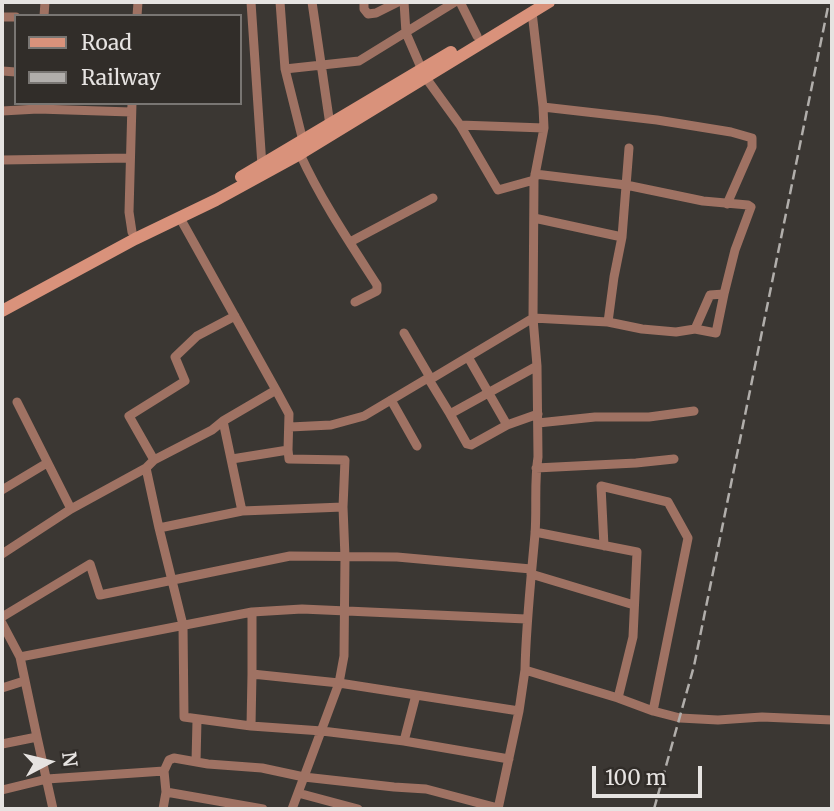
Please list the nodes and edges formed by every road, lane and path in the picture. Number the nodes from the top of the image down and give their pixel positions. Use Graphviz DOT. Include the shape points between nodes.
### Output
graph roads {
  1 [pos="251,2"];
  2 [pos="280,2"];
  3 [pos="312,2"];
  4 [pos="364,2"];
  5 [pos="398,2"];
  6 [pos="404,2"];
  7 [pos="458,2"];
  8 [pos="549,2"];
  9 [pos="533,7"];
  10 [pos="406,33"];
  11 [pos="477,36"];
  12 [pos="322,66"];
  13 [pos="285,69"];
  14 [pos="424,74"];
  15 [pos="38,106"];
  16 [pos="543,107"];
  17 [pos="132,108"];
  18 [pos="2,111"];
  19 [pos="330,125"];
  20 [pos="460,125"];
  21 [pos="544,128"];
  22 [pos="301,148"];
  23 [pos="629,148"];
  24 [pos="130,158"];
  25 [pos="2,160"];
  26 [pos="262,166"];
  27 [pos="535,177"];
  28 [pos="626,186"];
  29 [pos="433,198"];
  30 [pos="727,204"];
  31 [pos="180,218"];
  32 [pos="534,218"];
  33 [pos="132,232"];
  34 [pos="622,237"];
  35 [pos="350,242"];
  36 [pos="724,294"];
  37 [pos="2,302"];
  38 [pos="355,302"];
  39 [pos="2,312"];
  40 [pos="235,316"];
  41 [pos="533,318"];
  42 [pos="608,323"];
  43 [pos="695,330"];
  44 [pos="404,333"];
  45 [pos="468,357"];
  46 [pos="537,366"];
  47 [pos="276,390"];
  48 [pos="489,393"];
  49 [pos="391,400"];
  50 [pos="17,402"];
  51 [pos="694,411"];
  52 [pos="450,414"];
  53 [pos="538,418"];
  54 [pos="223,421"];
  55 [pos="508,425"];
  56 [pos="290,427"];
  57 [pos="417,446"];
  58 [pos="288,450"];
  59 [pos="232,459"];
  60 [pos="674,459"];
  61 [pos="154,460"];
  62 [pos="47,463"];
  63 [pos="146,468"];
  64 [pos="536,468"];
  65 [pos="2,490"];
  66 [pos="343,507"];
  67 [pos="71,509"];
  68 [pos="242,511"];
  69 [pos="159,528"];
  70 [pos="535,532"];
  71 [pos="604,546"];
  72 [pos="2,554"];
  73 [pos="345,557"];
  74 [pos="531,572"];
  75 [pos="173,580"];
  76 [pos="634,605"];
  77 [pos="344,610"];
  78 [pos="252,612"];
  79 [pos="2,617"];
  80 [pos="526,619"];
  81 [pos="2,622"];
  82 [pos="183,625"];
  83 [pos="20,657"];
  84 [pos="525,670"];
  85 [pos="252,674"];
  86 [pos="24,681"];
  87 [pos="339,683"];
  88 [pos="2,688"];
  89 [pos="416,695"];
  90 [pos="618,698"];
  91 [pos="519,711"];
  92 [pos="653,711"];
  93 [pos="197,720"];
  94 [pos="832,720"];
  95 [pos="251,726"];
  96 [pos="322,731"];
  97 [pos="37,737"];
  98 [pos="404,741"];
  99 [pos="2,744"];
  100 [pos="509,759"];
  101 [pos="196,762"];
  102 [pos="164,771"];
  103 [pos="304,777"];
  104 [pos="47,779"];
  105 [pos="2,790"];
  106 [pos="166,792"];
  107 [pos="298,793"];
  108 [pos="498,808"];
  109 [pos="53,809"];
  110 [pos="163,809"];
  111 [pos="263,809"];
  112 [pos="292,809"];
  113 [pos="358,809"];
  1 -- 26 [label="street"];
  2 -- 13 [label="street"];
  3 -- 12 [label="street"];
  4 -- 5 [label="street" via="368,14"];
  6 -- 10 [label="street"];
  7 -- 10 [label="street"];
  7 -- 11 [label="street"];
  8 -- 9 [label="main road"];
  9 -- 11 [label="main road"];
  9 -- 14 [label="main road"];
  9 -- 16 [label="street"];
  10 -- 12 [label="street" via="359,61"];
  10 -- 14 [label="street"];
  11 -- 14 [label="main road"];
  12 -- 13 [label="street"];
  12 -- 19 [label="street"];
  13 -- 22 [label="street"];
  14 -- 19 [label="main road"];
  14 -- 20 [label="street"];
  14 -- 22 [label="main road"];
  15 -- 17 [label="street"];
  15 -- 18 [label="street"];
  16 -- 21 [label="street"];
  16 -- 30 [label="street" via="657,120 752,138"];
  17 -- 24 [label="street"];
  19 -- 22 [label="main road"];
  20 -- 21 [label="street"];
  20 -- 27 [label="street" via="499,190"];
  21 -- 27 [label="street"];
  22 -- 26 [label="main road"];
  22 -- 31 [label="main road"];
  22 -- 35 [label="street" via="309,174"];
  23 -- 28 [label="street"];
  24 -- 25 [label="street"];
  24 -- 33 [label="street"];
  26 -- 33 [label="main road"];
  27 -- 28 [label="street"];
  27 -- 32 [label="street"];
  28 -- 30 [label="street"];
  28 -- 34 [label="street"];
  29 -- 35 [label="street"];
  30 -- 36 [label="street" via="751,207"];
  31 -- 39 [label="main road"];
  31 -- 40 [label="street"];
  32 -- 34 [label="street"];
  32 -- 41 [label="street"];
  33 -- 37 [label="main road"];
  34 -- 42 [label="street"];
  35 -- 38 [label="street" via="378,288"];
  36 -- 43 [label="street" via="710,295"];
  36 -- 43 [label="street" via="716,333"];
  40 -- 47 [label="street"];
  40 -- 61 [label="street" via="197,336 175,357 185,381 130,416"];
  41 -- 42 [label="street"];
  41 -- 45 [label="street"];
  41 -- 46 [label="street"];
  42 -- 43 [label="street" via="676,332"];
  44 -- 45 [label="street" via="431,379"];
  45 -- 48 [label="street"];
  46 -- 48 [label="street"];
  46 -- 53 [label="street"];
  47 -- 54 [label="street"];
  47 -- 56 [label="street" via="288,409"];
  48 -- 52 [label="street"];
  48 -- 55 [label="street"];
  49 -- 52 [label="street" via="428,379"];
  49 -- 56 [label="street" via="347,421"];
  49 -- 57 [label="street"];
  50 -- 62 [label="street"];
  51 -- 53 [label="street" via="649,417"];
  52 -- 55 [label="street" via="471,445"];
  53 -- 55 [label="street"];
  53 -- 64 [label="street"];
  54 -- 59 [label="street"];
  54 -- 61 [label="street"];
  56 -- 58 [label="street"];
  58 -- 59 [label="street"];
  58 -- 66 [label="street" via="289,458 345,460"];
  59 -- 68 [label="street"];
  60 -- 64 [label="street"];
  61 -- 63 [label="street"];
  62 -- 65 [label="street"];
  62 -- 67 [label="street"];
  63 -- 67 [label="street"];
  63 -- 69 [label="street"];
  64 -- 70 [label="street"];
  66 -- 68 [label="street"];
  66 -- 73 [label="street"];
  67 -- 72 [label="street"];
  68 -- 69 [label="street"];
  69 -- 75 [label="street"];
  70 -- 71 [label="street"];
  70 -- 74 [label="street"];
  71 -- 76 [label="street" via="637,552"];
  71 -- 92 [label="street" via="601,486 668,502 688,538"];
  73 -- 74 [label="street" via="397,556"];
  73 -- 75 [label="street" via="290,556"];
  73 -- 77 [label="street"];
  74 -- 76 [label="street"];
  74 -- 80 [label="street"];
  75 -- 79 [label="street" via="100,595 90,564"];
  75 -- 82 [label="street"];
  76 -- 90 [label="street" via="633,636"];
  77 -- 78 [label="street"];
  77 -- 80 [label="street"];
  77 -- 87 [label="street"];
  78 -- 82 [label="street"];
  78 -- 85 [label="street"];
  80 -- 84 [label="street"];
  81 -- 83 [label="street"];
  82 -- 83 [label="street"];
  82 -- 93 [label="street" via="183,713"];
  83 -- 86 [label="street"];
  84 -- 90 [label="street"];
  84 -- 91 [label="street"];
  85 -- 87 [label="street"];
  85 -- 95 [label="street"];
  86 -- 88 [label="street"];
  86 -- 97 [label="street"];
  87 -- 89 [label="street"];
  87 -- 96 [label="street"];
  89 -- 91 [label="street"];
  89 -- 98 [label="street"];
  90 -- 92 [label="street"];
  91 -- 100 [label="street"];
  92 -- 94 [label="street" via="718,720"];
  93 -- 95 [label="street"];
  93 -- 101 [label="street"];
  95 -- 96 [label="street"];
  96 -- 98 [label="street"];
  96 -- 103 [label="street"];
  97 -- 99 [label="street"];
  97 -- 104 [label="street"];
  98 -- 100 [label="street"];
  100 -- 108 [label="street"];
  101 -- 102 [label="street" via="171,759"];
  101 -- 103 [label="street"];
  102 -- 104 [label="street"];
  102 -- 106 [label="street"];
  103 -- 107 [label="street"];
  103 -- 108 [label="street" via="426,789"];
  104 -- 105 [label="street"];
  104 -- 109 [label="street"];
  106 -- 110 [label="street"];
  106 -- 111 [label="street"];
  107 -- 112 [label="street"];
  107 -- 113 [label="street"];
}
